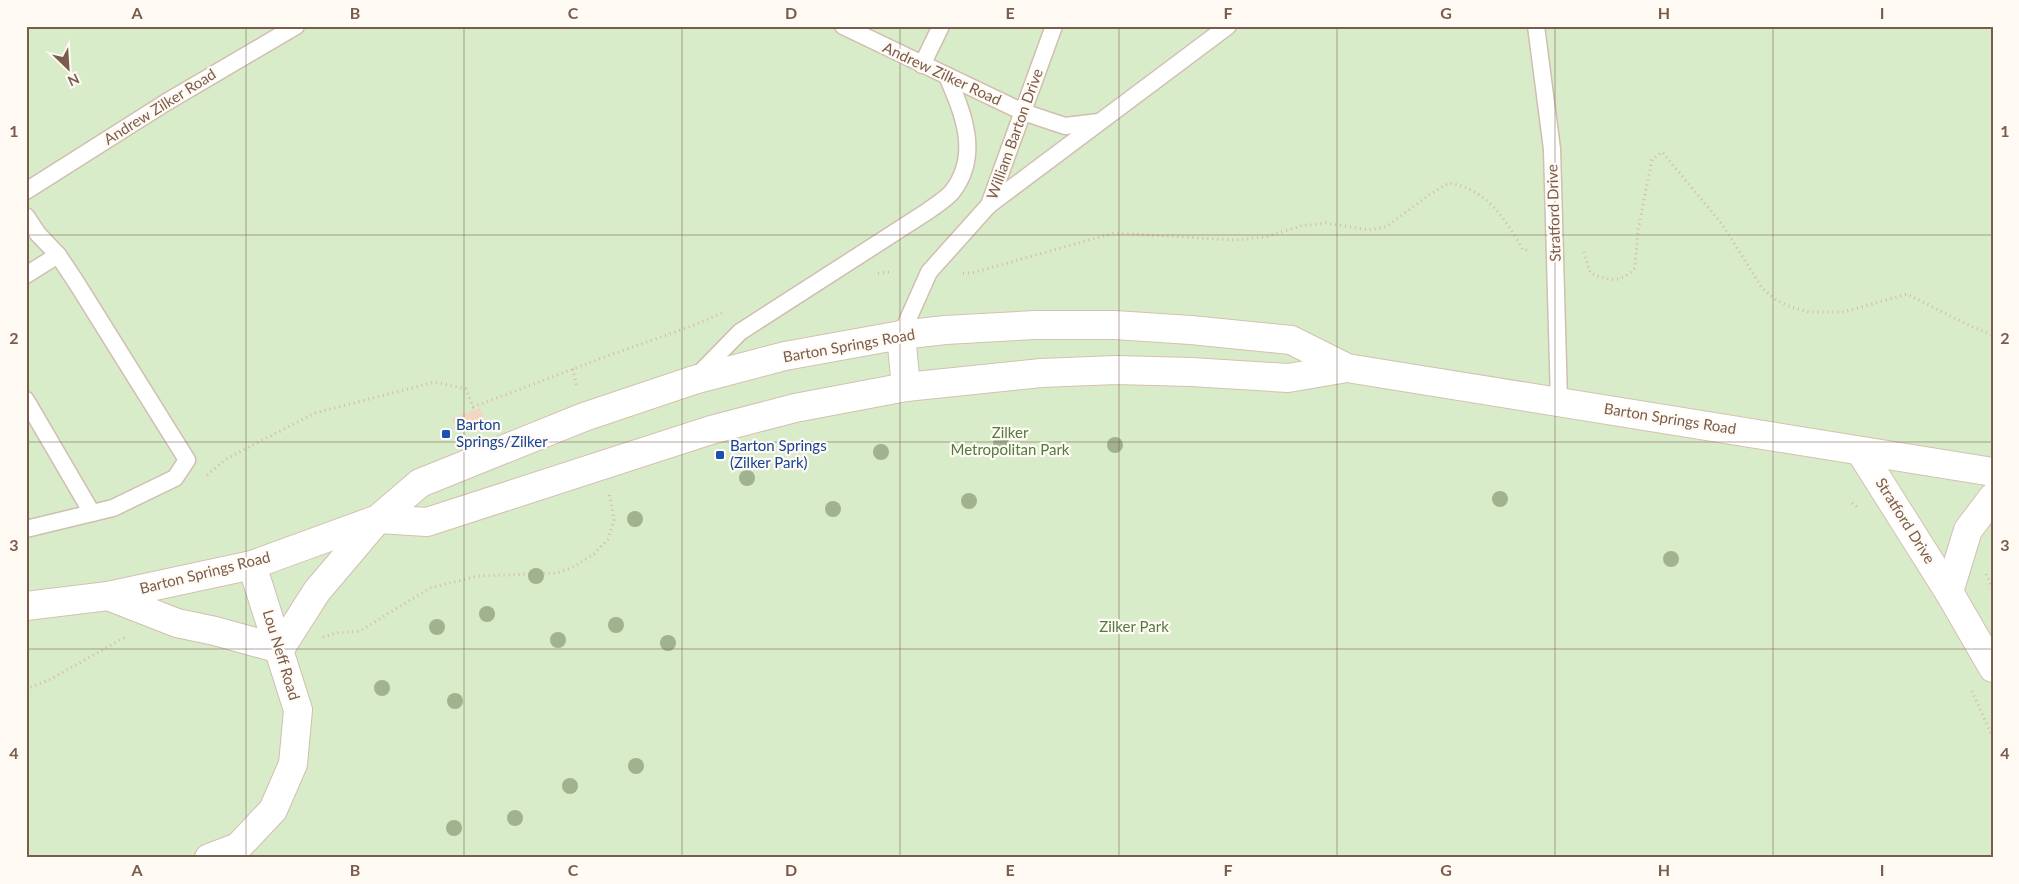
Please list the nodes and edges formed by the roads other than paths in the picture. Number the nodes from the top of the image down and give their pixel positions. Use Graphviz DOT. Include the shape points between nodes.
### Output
graph roads {
  1 [pos="296,26"];
  2 [pos="843,26"];
  3 [pos="941,26"];
  4 [pos="1054,26"];
  5 [pos="1228,26"];
  6 [pos="1536,26"];
  7 [pos="922,65"];
  8 [pos="947,76"];
  9 [pos="1023,112"];
  10 [pos="1101,122"];
  11 [pos="26,191"];
  12 [pos="989,204"];
  13 [pos="26,216"];
  14 [pos="58,255"];
  15 [pos="26,275"];
  16 [pos="901,335"];
  17 [pos="1347,368"];
  18 [pos="694,380"];
  19 [pos="906,387"];
  20 [pos="26,400"];
  21 [pos="1559,401"];
  22 [pos="1860,451"];
  23 [pos="1993,472"];
  24 [pos="1993,497"];
  25 [pos="92,513"];
  26 [pos="378,519"];
  27 [pos="26,529"];
  28 [pos="252,565"];
  29 [pos="1949,592"];
  30 [pos="108,596"];
  31 [pos="26,606"];
  32 [pos="280,649"];
  33 [pos="1993,668"];
  34 [pos="209,858"];
  1 -- 11 [label="lane, Andrew Zilker Road" via="165,103"];
  2 -- 7 [label="lane, Andrew Zilker Road"];
  3 -- 7 [label="lane"];
  4 -- 9 [label="lane, William Barton Drive"];
  5 -- 10 [label="lane"];
  6 -- 21 [label="lane, Stratford Drive" via="1552,149"];
  7 -- 8 [label="lane, Andrew Zilker Road"];
  8 -- 9 [label="lane, Andrew Zilker Road"];
  8 -- 18 [label="lane" via="963,112 968,139 964,169 952,192 928,212 740,332"];
  9 -- 10 [label="lane, Andrew Zilker Road" via="1065,126"];
  9 -- 12 [label="lane, William Barton Drive"];
  10 -- 12 [label="lane"];
  12 -- 16 [label="lane, William Barton Drive" via="928,272"];
  13 -- 14 [label="lane"];
  14 -- 15 [label="lane"];
  14 -- 25 [label="lane" via="187,460 174,478 113,508"];
  16 -- 17 [label="main road, Barton Springs Road" via="1035,325 1114,325 1191,330 1291,340"];
  16 -- 18 [label="main road, Barton Springs Road" via="785,356"];
  16 -- 19 [label="main road"];
  17 -- 19 [label="main road, Barton Springs Road" via="1288,378 1107,370"];
  17 -- 21 [label="main road, Barton Springs Road"];
  18 -- 26 [label="main road, Barton Springs Road" via="584,417 420,483"];
  19 -- 26 [label="main road, Barton Springs Road" via="795,408 711,430 428,522"];
  20 -- 25 [label="lane"];
  21 -- 22 [label="main road, Barton Springs Road"];
  22 -- 23 [label="main road, Barton Springs Road"];
  22 -- 29 [label="main road, Stratford Drive"];
  24 -- 29 [label="main road, Stratford Drive" via="1968,530"];
  25 -- 27 [label="lane"];
  26 -- 28 [label="main road, Barton Springs Road"];
  26 -- 32 [label="main road" via="317,591"];
  28 -- 30 [label="main road, Barton Springs Road"];
  28 -- 32 [label="main road, Lou Neff Road"];
  29 -- 33 [label="main road, Stratford Drive"];
  30 -- 31 [label="main road, Barton Springs Road"];
  30 -- 32 [label="main road" via="177,624"];
  32 -- 34 [label="main road, Lou Neff Road" via="298,710 293,764 273,810 238,847"];
}
